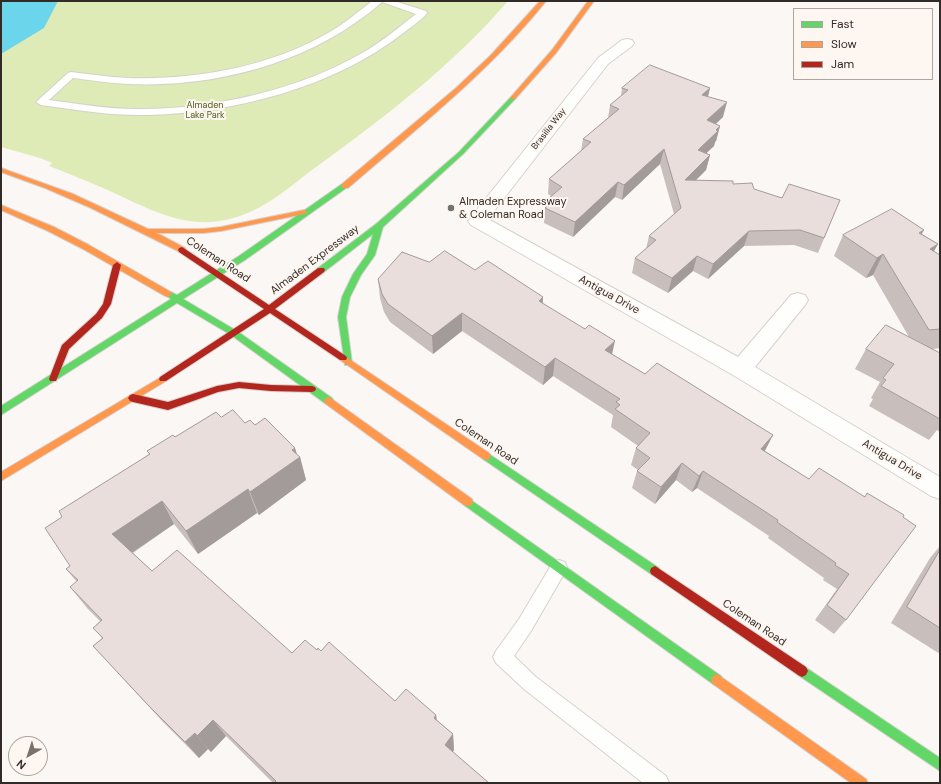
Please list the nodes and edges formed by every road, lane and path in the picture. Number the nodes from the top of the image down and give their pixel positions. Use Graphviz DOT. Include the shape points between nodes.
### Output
graph roads {
  1 [pos="378,1"];
  2 [pos="385,1"];
  3 [pos="543,1"];
  4 [pos="591,1"];
  5 [pos="406,4"];
  6 [pos="627,43"];
  7 [pos="1,170"];
  8 [pos="1,207"];
  9 [pos="311,211"];
  10 [pos="478,222"];
  11 [pos="379,226"];
  12 [pos="149,231"];
  13 [pos="117,265"];
  14 [pos="218,274"];
  15 [pos="178,299"];
  16 [pos="798,300"];
  17 [pos="270,308"];
  18 [pos="234,333"];
  19 [pos="348,363"];
  20 [pos="741,369"];
  21 [pos="53,379"];
  22 [pos="312,389"];
  23 [pos="132,398"];
  24 [pos="1,411"];
  25 [pos="1,477"];
  26 [pos="940,489"];
  27 [pos="559,567"];
  28 [pos="940,765"];
  29 [pos="659,783"];
  30 [pos="862,783"];
  1 -- 5 [label="lane" via="332,34 300,51 260,64 173,79 130,81 71,74 41,102 150,112 227,103 276,91 329,73 387,41 423,13"];
  2 -- 5 [label="lane"];
  3 -- 9 [label="main road" via="493,56 437,108 353,180"];
  4 -- 11 [label="main road, Almaden Expressway" via="571,32 538,72 461,153"];
  6 -- 10 [label="street, Brasilia Way" via="603,61"];
  7 -- 12 [label="main road, Coleman Road" via="70,195"];
  8 -- 13 [label="main road" via="86,246"];
  9 -- 12 [label="main road" via="221,229"];
  9 -- 14 [label="main road"];
  10 -- 20 [label="street, Antigua Drive"];
  11 -- 17 [label="main road, Almaden Expressway"];
  11 -- 19 [label="main road" via="371,255 357,274 346,297 342,317"];
  12 -- 14 [label="main road, Coleman Road"];
  13 -- 15 [label="main road"];
  13 -- 21 [label="main road" via="108,304 65,347"];
  14 -- 15 [label="main road"];
  14 -- 17 [label="main road, Coleman Road"];
  15 -- 18 [label="main road"];
  15 -- 21 [label="main road"];
  16 -- 20 [label="street"];
  17 -- 18 [label="main road, Almaden Expressway"];
  17 -- 19 [label="main road, Coleman Road"];
  18 -- 22 [label="main road"];
  18 -- 23 [label="main road, Almaden Expressway"];
  19 -- 28 [label="main road, Coleman Road"];
  20 -- 26 [label="street, Antigua Drive"];
  21 -- 24 [label="main road"];
  22 -- 23 [label="main road" via="239,385 210,391 168,406"];
  22 -- 27 [label="main road"];
  23 -- 25 [label="main road, Almaden Expressway"];
  27 -- 29 [label="lane" via="502,658 530,683"];
  27 -- 30 [label="main road"];
}
